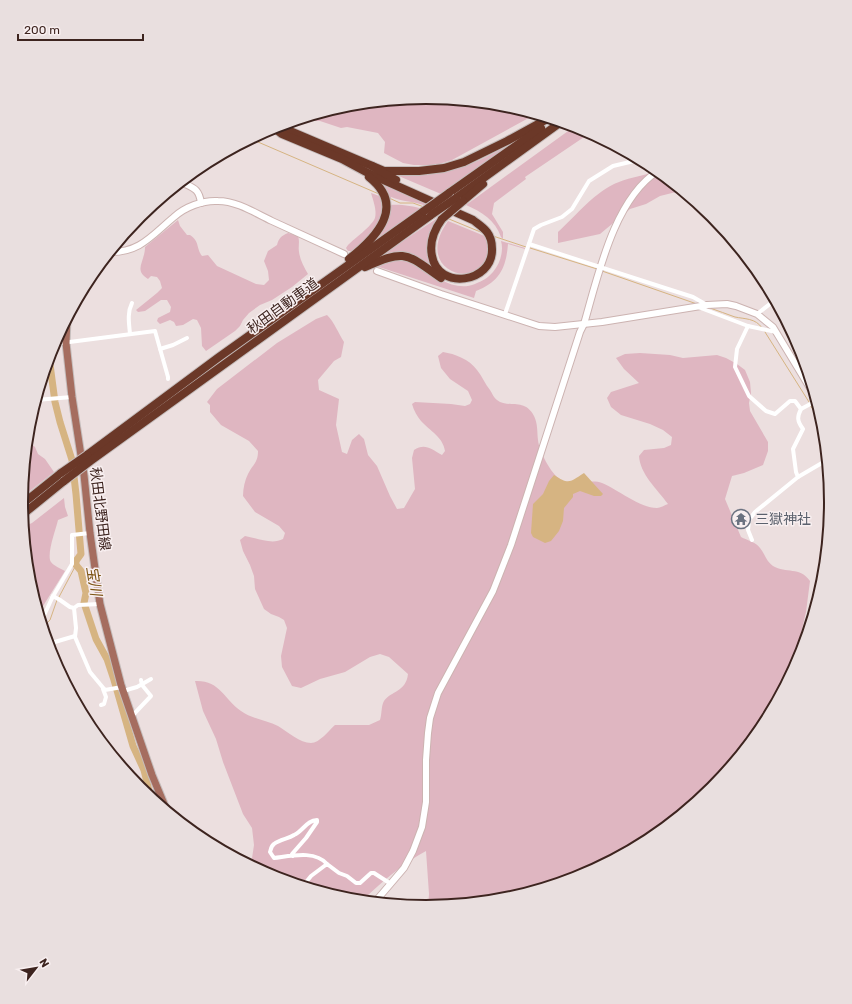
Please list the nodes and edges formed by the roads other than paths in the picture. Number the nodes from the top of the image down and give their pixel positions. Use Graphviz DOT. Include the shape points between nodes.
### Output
graph roads {
  1 [pos="542,122"];
  2 [pos="548,123"];
  3 [pos="556,126"];
  4 [pos="287,129"];
  5 [pos="279,132"];
  6 [pos="631,161"];
  7 [pos="372,166"];
  8 [pos="360,168"];
  9 [pos="652,175"];
  10 [pos="186,185"];
  11 [pos="456,197"];
  12 [pos="201,203"];
  13 [pos="428,213"];
  14 [pos="528,244"];
  15 [pos="117,252"];
  16 [pos="344,254"];
  17 [pos="601,267"];
  18 [pos="377,271"];
  19 [pos="350,273"];
  20 [pos="300,299"];
  21 [pos="132,303"];
  22 [pos="771,303"];
  23 [pos="707,305"];
  24 [pos="697,307"];
  25 [pos="505,314"];
  26 [pos="758,314"];
  27 [pos="584,324"];
  28 [pos="748,326"];
  29 [pos="776,332"];
  30 [pos="66,333"];
  31 [pos="130,334"];
  32 [pos="187,338"];
  33 [pos="66,342"];
  34 [pos="61,343"];
  35 [pos="160,349"];
  36 [pos="168,379"];
  37 [pos="806,384"];
  38 [pos="72,397"];
  39 [pos="42,400"];
  40 [pos="811,403"];
  41 [pos="801,409"];
  42 [pos="88,458"];
  43 [pos="822,463"];
  44 [pos="62,477"];
  45 [pos="798,477"];
  46 [pos="28,500"];
  47 [pos="28,508"];
  48 [pos="90,533"];
  49 [pos="752,540"];
  50 [pos="53,597"];
  51 [pos="100,604"];
  52 [pos="74,608"];
  53 [pos="45,614"];
  54 [pos="75,636"];
  55 [pos="54,642"];
  56 [pos="151,679"];
  57 [pos="141,680"];
  58 [pos="142,685"];
  59 [pos="120,688"];
  60 [pos="103,689"];
  61 [pos="101,706"];
  62 [pos="132,716"];
  63 [pos="162,799"];
  64 [pos="293,856"];
  65 [pos="327,864"];
  66 [pos="307,881"];
  67 [pos="391,884"];
  68 [pos="379,897"];
  1 -- 7 [label="highway" via="507,142 464,162 444,168 384,171"];
  2 -- 11 [label="highway, 秋田自動車道"];
  3 -- 11 [label="highway"];
  4 -- 7 [label="highway"];
  5 -- 8 [label="highway"];
  6 -- 14 [label="street" via="613,166 589,181 572,210 534,229"];
  7 -- 19 [label="highway" via="398,182 482,221 495,238 496,258 486,275 468,283 450,283 413,258 403,256 379,260"];
  8 -- 11 [label="highway, bridge" via="473,220 483,228 491,238 492,255 489,264 473,277 460,280 441,273 435,266 431,249 432,237 437,226 442,219"];
  8 -- 20 [label="highway" via="384,192 387,208 380,227 361,250"];
  9 -- 17 [label="street" via="622,210"];
  10 -- 12 [label="street" via="197,190"];
  11 -- 13 [label="highway, 秋田自動車道, bridge"];
  12 -- 15 [label="street" via="178,214 141,245"];
  12 -- 16 [label="street" via="218,200 240,206"];
  13 -- 19 [label="highway, 秋田自動車道"];
  13 -- 20 [label="highway, 秋田自動車道"];
  14 -- 17 [label="street"];
  14 -- 25 [label="street"];
  17 -- 23 [label="street" via="693,297"];
  17 -- 27 [label="street"];
  18 -- 25 [label="street"];
  19 -- 42 [label="highway, 秋田自動車道"];
  20 -- 42 [label="highway, 秋田自動車道"];
  21 -- 31 [label="street" via="128,317"];
  22 -- 26 [label="street"];
  23 -- 24 [label="street"];
  23 -- 26 [label="street" via="727,304 746,308"];
  24 -- 27 [label="street"];
  24 -- 28 [label="street"];
  25 -- 27 [label="street" via="539,326 555,328"];
  26 -- 29 [label="street"];
  27 -- 67 [label="street" via="493,591 438,693 428,733 426,802 422,827 404,868"];
  28 -- 29 [label="street"];
  28 -- 41 [label="street" via="737,349 735,367 749,396 766,411 775,414 790,401 795,401"];
  29 -- 37 [label="street"];
  30 -- 33 [label="main road, 秋田北野田線"];
  31 -- 33 [label="street"];
  31 -- 35 [label="street" via="155,331"];
  32 -- 35 [label="street"];
  33 -- 34 [label="street"];
  33 -- 38 [label="main road, 秋田北野田線"];
  35 -- 36 [label="street"];
  38 -- 39 [label="street"];
  38 -- 48 [label="main road, 秋田北野田線"];
  40 -- 41 [label="street"];
  41 -- 45 [label="street" via="797,416 803,429 793,449"];
  42 -- 44 [label="highway, 秋田自動車道, bridge"];
  43 -- 45 [label="street"];
  44 -- 46 [label="highway, 秋田自動車道"];
  44 -- 47 [label="highway, 秋田自動車道"];
  45 -- 49 [label="street" via="755,512 749,520 748,530"];
  48 -- 50 [label="street" via="72,535 72,564"];
  48 -- 51 [label="main road, 秋田北野田線"];
  50 -- 52 [label="street, bridge"];
  50 -- 53 [label="street"];
  51 -- 52 [label="street" via="80,605"];
  51 -- 59 [label="main road, 秋田北野田線"];
  52 -- 54 [label="street"];
  54 -- 55 [label="street"];
  54 -- 60 [label="street" via="90,672"];
  56 -- 58 [label="street"];
  57 -- 58 [label="street"];
  58 -- 59 [label="street"];
  58 -- 62 [label="street" via="151,696"];
  59 -- 60 [label="street"];
  59 -- 62 [label="main road, 秋田北野田線"];
  60 -- 61 [label="street" via="106,697"];
  62 -- 63 [label="main road, 秋田北野田線"];
  64 -- 64 [label="street" via="274,858 270,852 282,839 296,835 313,820 317,820"];
  64 -- 65 [label="street" via="311,855 321,858"];
  65 -- 66 [label="street"];
  65 -- 67 [label="street" via="356,883 374,873"];
  67 -- 68 [label="street"];
}
